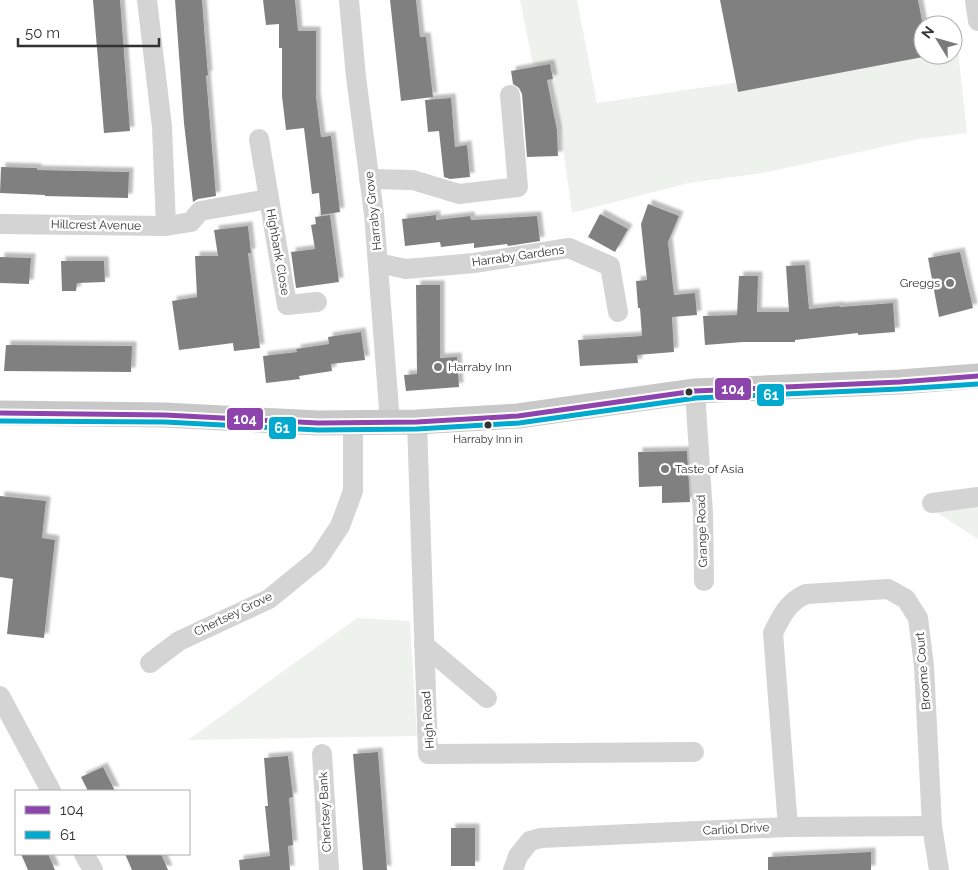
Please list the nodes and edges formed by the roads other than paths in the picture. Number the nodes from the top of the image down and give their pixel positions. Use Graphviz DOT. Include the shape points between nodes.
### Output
graph roads {
  1 [pos="146,0"];
  2 [pos="349,0"];
  3 [pos="975,0"];
  4 [pos="978,20"];
  5 [pos="510,95"];
  6 [pos="259,139"];
  7 [pos="369,179"];
  8 [pos="269,199"];
  9 [pos="191,222"];
  10 [pos="0,224"];
  11 [pos="166,226"];
  12 [pos="378,263"];
  13 [pos="316,302"];
  14 [pos="618,312"];
  15 [pos="978,376"];
  16 [pos="695,391"];
  17 [pos="0,413"];
  18 [pos="390,422"];
  19 [pos="417,422"];
  20 [pos="353,423"];
  21 [pos="978,497"];
  22 [pos="932,503"];
  23 [pos="704,581"];
  24 [pos="424,645"];
  25 [pos="150,663"];
  26 [pos="0,696"];
  27 [pos="487,698"];
  28 [pos="694,752"];
  29 [pos="322,754"];
  30 [pos="50,790"];
  31 [pos="932,826"];
  32 [pos="788,827"];
  33 [pos="85,855"];
  34 [pos="93,870"];
  35 [pos="329,870"];
  36 [pos="513,870"];
  37 [pos="939,870"];
  1 -- 11 [label="street" via="162,127"];
  2 -- 7 [label="street, Harraby Grove"];
  3 -- 4 [label="street"];
  5 -- 7 [label="street" via="518,187 459,194 413,180"];
  6 -- 8 [label="street, Highbank Close"];
  7 -- 12 [label="street, Harraby Grove"];
  8 -- 9 [label="street, Highbank Close" via="200,211"];
  8 -- 13 [label="street, Highbank Close" via="287,305"];
  9 -- 11 [label="street, Hillcrest Avenue"];
  10 -- 11 [label="street, Hillcrest Avenue"];
  12 -- 14 [label="street, Harraby Gardens" via="406,269 474,263 569,248 610,266"];
  12 -- 18 [label="street, Harraby Grove"];
  15 -- 16 [label="main road"];
  16 -- 19 [label="main road" via="518,416"];
  16 -- 23 [label="street, Grange Road"];
  17 -- 20 [label="main road" via="165,415"];
  18 -- 19 [label="main road"];
  18 -- 20 [label="main road"];
  19 -- 24 [label="street, High Road"];
  20 -- 25 [label="street, Chertsey Grove" via="353,491 340,526 318,559 269,599 179,641"];
  21 -- 22 [label="street"];
  24 -- 27 [label="street"];
  24 -- 28 [label="street, High Road" via="428,754"];
  26 -- 30 [label="street"];
  29 -- 35 [label="street, Chertsey Bank"];
  31 -- 32 [label="street, Carliol Drive"];
  31 -- 32 [label="street, Broome Court" via="924,666 918,618 906,599 888,589 806,594 795,599 773,633"];
  31 -- 37 [label="street"];
  32 -- 36 [label="street, Carliol Drive" via="541,838 530,841 518,856"];
  33 -- 34 [label="street"];
}
